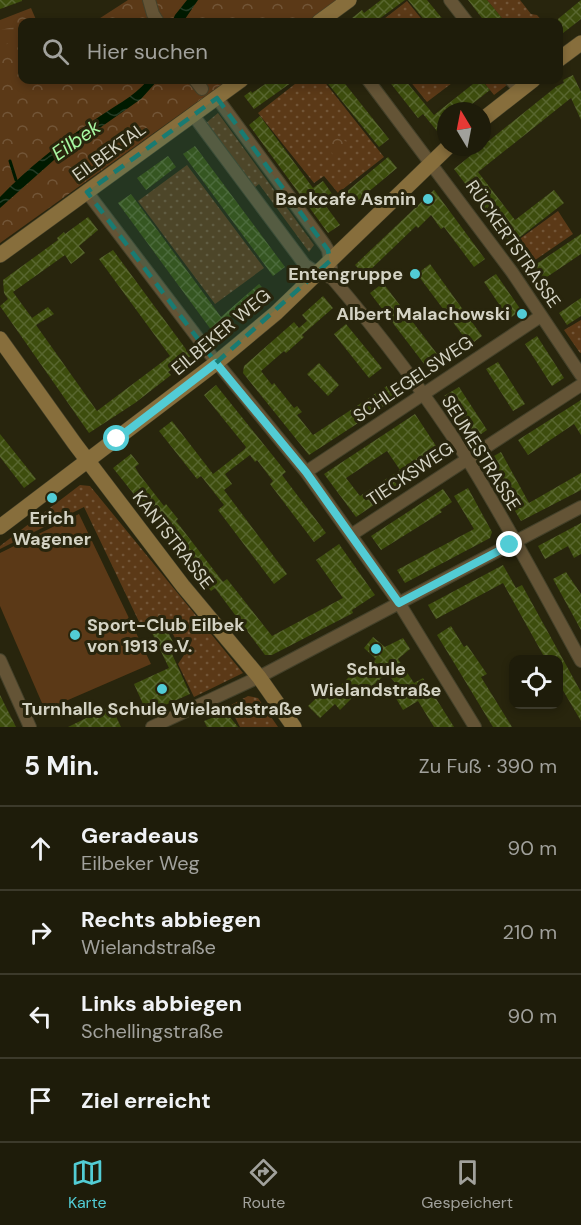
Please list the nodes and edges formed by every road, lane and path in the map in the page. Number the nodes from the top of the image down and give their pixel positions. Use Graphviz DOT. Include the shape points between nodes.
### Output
graph roads {
  1 [pos="149,0"];
  2 [pos="349,0"];
  3 [pos="450,0"];
  4 [pos="156,18"];
  5 [pos="327,18"];
  6 [pos="464,18"];
  7 [pos="580,45"];
  8 [pos="563,57"];
  9 [pos="236,84"];
  10 [pos="371,84"];
  11 [pos="515,85"];
  12 [pos="217,98"];
  13 [pos="491,110"];
  14 [pos="193,115"];
  15 [pos="438,156"];
  16 [pos="432,162"];
  17 [pos="87,192"];
  18 [pos="0,255"];
  19 [pos="330,261"];
  20 [pos="325,276"];
  21 [pos="541,316"];
  22 [pos="0,339"];
  23 [pos="216,363"];
  24 [pos="581,375"];
  25 [pos="581,385"];
  26 [pos="423,394"];
  27 [pos="466,458"];
  28 [pos="88,461"];
  29 [pos="306,472"];
  30 [pos="581,507"];
  31 [pos="0,527"];
  32 [pos="351,535"];
  33 [pos="515,543"];
  34 [pos="399,603"];
  35 [pos="0,660"];
  36 [pos="581,661"];
  37 [pos="259,677"];
  38 [pos="30,727"];
  39 [pos="152,727"];
  40 [pos="294,727"];
  41 [pos="475,727"];
  1 -- 4 [label="street"];
  2 -- 5 [label="street"];
  3 -- 6 [label="street"];
  7 -- 8 [label="street"];
  9 -- 12 [label="street, EILBEKTAL"];
  10 -- 16 [label="street, RÜCKERTSTRASSE"];
  11 -- 13 [label="street"];
  12 -- 14 [label="street, EILBEKTAL"];
  12 -- 19 [label="street" via="325,245"];
  14 -- 17 [label="street, EILBEKTAL"];
  14 -- 20 [label="street, SEUMESTRASSE" via="305,265"];
  15 -- 16 [label="street, EILBEKER WEG"];
  16 -- 19 [label="street, EILBEKER WEG"];
  16 -- 21 [label="street, RÜCKERTSTRASSE"];
  17 -- 18 [label="street, EILBEKTAL"];
  17 -- 23 [label="street"];
  19 -- 20 [label="street, EILBEKER WEG"];
  20 -- 23 [label="street, EILBEKER WEG"];
  20 -- 26 [label="street, SEUMESTRASSE"];
  21 -- 24 [label="street, RÜCKERTSTRASSE"];
  21 -- 26 [label="street, SCHLEGELSWEG"];
  22 -- 28 [label="street, KANTSTRASSE"];
  23 -- 28 [label="street, EILBEKER WEG"];
  23 -- 29 [label="street"];
  25 -- 27 [label="street, TIECKSWEG"];
  26 -- 27 [label="street, SEUMESTRASSE"];
  26 -- 29 [label="street, SCHLEGELSWEG"];
  27 -- 32 [label="street, TIECKSWEG"];
  27 -- 33 [label="street, SEUMESTRASSE"];
  28 -- 31 [label="street, EILBEKER WEG"];
  28 -- 37 [label="street, KANTSTRASSE" via="183,586"];
  29 -- 32 [label="street"];
  30 -- 33 [label="street"];
  32 -- 34 [label="street"];
  33 -- 34 [label="street"];
  33 -- 36 [label="street, SEUMESTRASSE"];
  34 -- 37 [label="street"];
  34 -- 41 [label="street"];
  35 -- 38 [label="street"];
  37 -- 39 [label="street"];
  37 -- 40 [label="street, KANTSTRASSE"];
}
